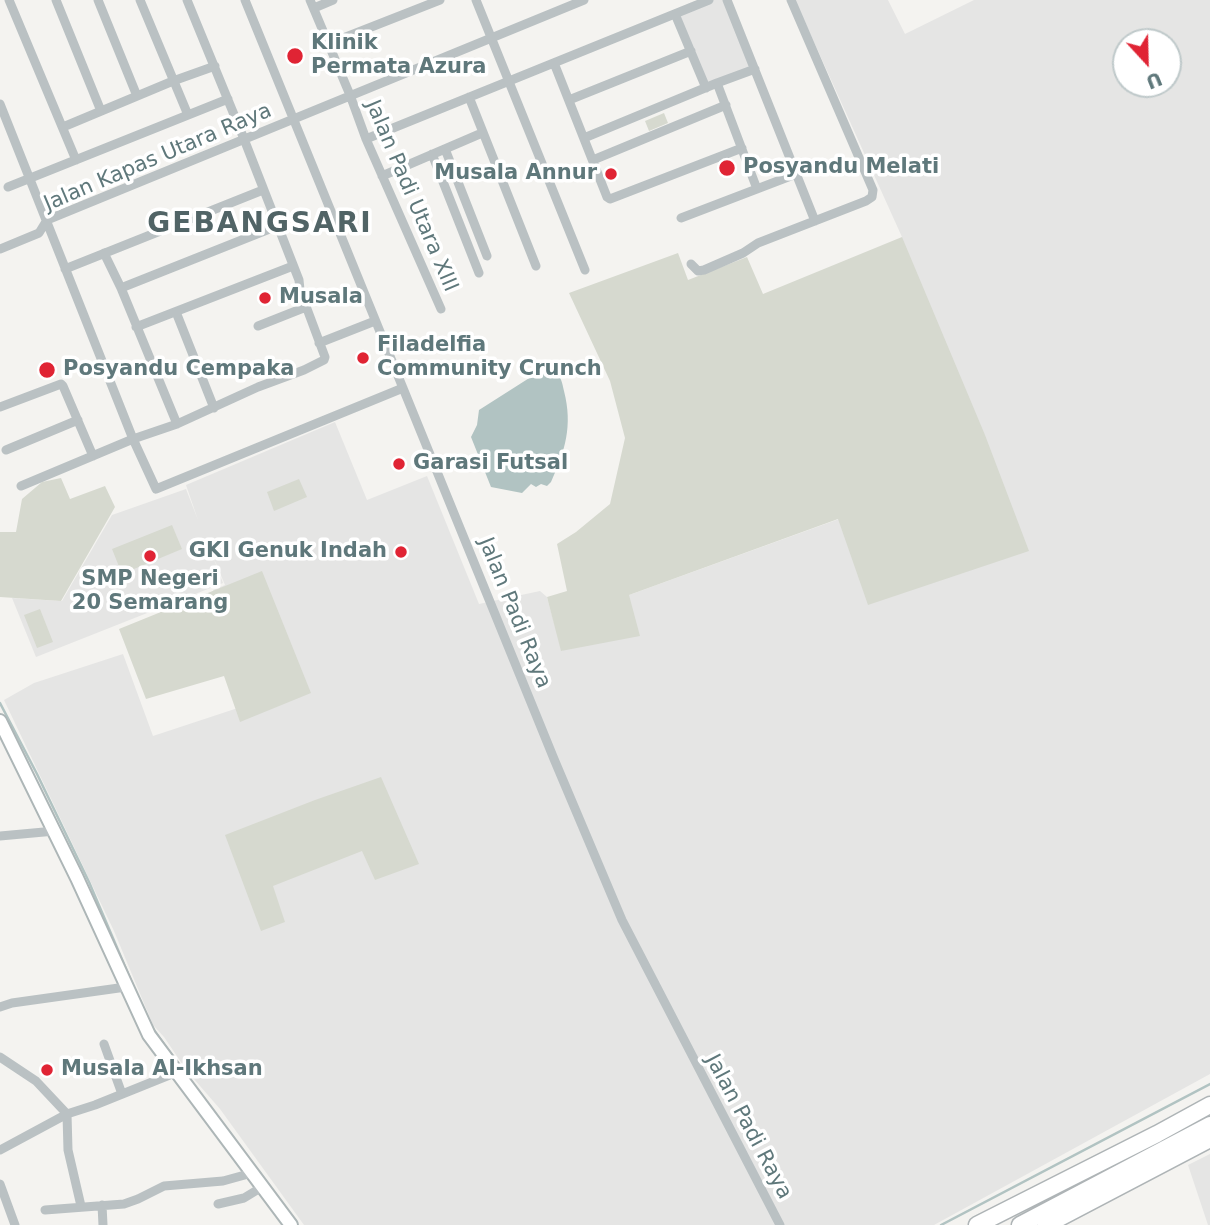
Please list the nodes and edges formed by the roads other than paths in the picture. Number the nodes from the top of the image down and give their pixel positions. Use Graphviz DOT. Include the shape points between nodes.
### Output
graph roads {
  1 [pos="9,0"];
  2 [pos="56,0"];
  3 [pos="98,0"];
  4 [pos="139,0"];
  5 [pos="187,0"];
  6 [pos="245,0"];
  7 [pos="333,0"];
  8 [pos="440,0"];
  9 [pos="476,0"];
  10 [pos="584,0"];
  11 [pos="709,0"];
  12 [pos="727,0"];
  13 [pos="790,0"];
  14 [pos="427,2"];
  15 [pos="312,4"];
  16 [pos="676,13"];
  17 [pos="492,37"];
  18 [pos="328,44"];
  19 [pos="691,51"];
  20 [pos="554,63"];
  21 [pos="215,66"];
  22 [pos="755,69"];
  23 [pos="173,81"];
  24 [pos="510,81"];
  25 [pos="717,83"];
  26 [pos="706,88"];
  27 [pos="350,95"];
  28 [pos="137,96"];
  29 [pos="469,97"];
  30 [pos="228,99"];
  31 [pos="569,100"];
  32 [pos="0,104"];
  33 [pos="726,105"];
  34 [pos="101,111"];
  35 [pos="188,115"];
  36 [pos="293,119"];
  37 [pos="63,127"];
  38 [pos="482,133"];
  39 [pos="584,138"];
  40 [pos="244,139"];
  41 [pos="366,139"];
  42 [pos="742,148"];
  43 [pos="445,149"];
  44 [pos="432,154"];
  45 [pos="76,160"];
  46 [pos="593,160"];
  47 [pos="796,174"];
  48 [pos="382,176"];
  49 [pos="30,178"];
  50 [pos="8,187"];
  51 [pos="757,189"];
  52 [pos="263,190"];
  53 [pos="466,204"];
  54 [pos="453,208"];
  55 [pos="681,218"];
  56 [pos="47,220"];
  57 [pos="815,221"];
  58 [pos="277,226"];
  59 [pos="0,249"];
  60 [pos="104,253"];
  61 [pos="487,256"];
  62 [pos="691,264"];
  63 [pos="293,266"];
  64 [pos="536,266"];
  65 [pos="65,269"];
  66 [pos="585,270"];
  67 [pos="479,273"];
  68 [pos="121,288"];
  69 [pos="306,307"];
  70 [pos="441,309"];
  71 [pos="176,312"];
  72 [pos="376,321"];
  73 [pos="258,326"];
  74 [pos="136,327"];
  75 [pos="319,343"];
  76 [pos="403,388"];
  77 [pos="0,407"];
  78 [pos="214,408"];
  79 [pos="78,420"];
  80 [pos="177,424"];
  81 [pos="133,439"];
  82 [pos="6,450"];
  83 [pos="93,456"];
  84 [pos="22,486"];
  85 [pos="2,729"];
  86 [pos="55,831"];
  87 [pos="0,836"];
  88 [pos="126,987"];
  89 [pos="0,1007"];
  90 [pos="104,1044"];
  91 [pos="0,1057"];
  92 [pos="177,1072"];
  93 [pos="122,1094"];
  94 [pos="1210,1105"];
  95 [pos="67,1114"];
  96 [pos="1210,1115"];
  97 [pos="1210,1125"];
  98 [pos="1210,1139"];
  99 [pos="0,1150"];
  100 [pos="252,1173"];
  101 [pos="0,1184"];
  102 [pos="262,1187"];
  103 [pos="218,1204"];
  104 [pos="102,1205"];
  105 [pos="81,1206"];
  106 [pos="45,1210"];
  107 [pos="15,1225"];
  108 [pos="103,1225"];
  109 [pos="291,1225"];
  110 [pos="780,1225"];
  111 [pos="977,1225"];
  112 [pos="1001,1225"];
  113 [pos="1020,1225"];
  114 [pos="1046,1225"];
  1 -- 37 [label="street"];
  2 -- 34 [label="street"];
  3 -- 28 [label="street"];
  4 -- 23 [label="street"];
  5 -- 21 [label="street"];
  6 -- 36 [label="street, Jalan Padi Raya"];
  7 -- 15 [label="street"];
  8 -- 14 [label="street"];
  9 -- 17 [label="street"];
  10 -- 17 [label="street, Jalan Kapas Utara Raya"];
  11 -- 16 [label="street"];
  12 -- 22 [label="street"];
  13 -- 57 [label="street" via="873,190 866,201"];
  14 -- 18 [label="street"];
  15 -- 18 [label="street, Jalan Padi Utara XIII"];
  16 -- 19 [label="street"];
  16 -- 20 [label="street"];
  17 -- 24 [label="street"];
  17 -- 27 [label="street, Jalan Kapas Utara Raya"];
  18 -- 27 [label="street, Jalan Padi Utara XIII"];
  19 -- 26 [label="street"];
  19 -- 31 [label="street"];
  20 -- 24 [label="street"];
  20 -- 31 [label="street"];
  21 -- 23 [label="street"];
  21 -- 30 [label="street"];
  22 -- 25 [label="street"];
  22 -- 47 [label="street"];
  23 -- 28 [label="street"];
  23 -- 35 [label="street"];
  24 -- 29 [label="street"];
  24 -- 66 [label="street"];
  25 -- 26 [label="street"];
  25 -- 33 [label="street"];
  26 -- 39 [label="street"];
  27 -- 36 [label="street, Jalan Kapas Utara Raya"];
  27 -- 41 [label="street, Jalan Padi Utara XIII"];
  28 -- 34 [label="street"];
  29 -- 38 [label="street"];
  29 -- 41 [label="street"];
  30 -- 35 [label="street"];
  30 -- 40 [label="street"];
  31 -- 39 [label="street"];
  32 -- 49 [label="street"];
  33 -- 42 [label="street"];
  33 -- 46 [label="street"];
  34 -- 37 [label="street"];
  35 -- 45 [label="street"];
  36 -- 40 [label="street, Jalan Kapas Utara Raya"];
  36 -- 72 [label="street, Jalan Padi Raya"];
  37 -- 45 [label="street"];
  38 -- 43 [label="street"];
  38 -- 64 [label="street"];
  39 -- 46 [label="street"];
  40 -- 52 [label="street"];
  40 -- 56 [label="street, Jalan Kapas Utara Raya"];
  41 -- 48 [label="street, Jalan Padi Utara XIII"];
  42 -- 46 [label="street" via="614,199 607,197"];
  42 -- 51 [label="street"];
  43 -- 44 [label="street"];
  43 -- 53 [label="street"];
  44 -- 48 [label="street"];
  44 -- 54 [label="street"];
  45 -- 49 [label="street"];
  47 -- 51 [label="street"];
  47 -- 57 [label="street"];
  48 -- 70 [label="street, Jalan Padi Utara XIII"];
  49 -- 50 [label="street"];
  49 -- 56 [label="street"];
  51 -- 55 [label="street"];
  52 -- 58 [label="street"];
  52 -- 60 [label="street"];
  53 -- 54 [label="street"];
  53 -- 61 [label="street"];
  54 -- 67 [label="street"];
  56 -- 59 [label="street, Jalan Kapas Utara Raya" via="39,233"];
  56 -- 65 [label="street"];
  57 -- 62 [label="street" via="704,270"];
  58 -- 63 [label="street"];
  58 -- 68 [label="street"];
  60 -- 65 [label="street"];
  60 -- 68 [label="street"];
  63 -- 69 [label="street"];
  63 -- 71 [label="street"];
  65 -- 81 [label="street"];
  68 -- 74 [label="street"];
  69 -- 73 [label="street"];
  69 -- 75 [label="street"];
  71 -- 74 [label="street"];
  71 -- 78 [label="street"];
  72 -- 75 [label="street"];
  72 -- 76 [label="street, Jalan Padi Raya"];
  74 -- 80 [label="street"];
  75 -- 78 [label="street" via="325,357 322,362"];
  76 -- 81 [label="street" via="156,489"];
  76 -- 110 [label="street, Jalan Padi Raya" via="628,934"];
  77 -- 79 [label="street" via="58,384"];
  78 -- 80 [label="street"];
  79 -- 82 [label="street"];
  79 -- 83 [label="street"];
  80 -- 81 [label="street"];
  81 -- 83 [label="street"];
  83 -- 84 [label="street"];
  85 -- 86 [label="street"];
  86 -- 87 [label="street"];
  86 -- 88 [label="street"];
  88 -- 89 [label="street"];
  88 -- 92 [label="street" via="149,1035"];
  90 -- 93 [label="street"];
  91 -- 95 [label="street" via="36,1081"];
  92 -- 93 [label="street"];
  92 -- 100 [label="street"];
  93 -- 95 [label="street"];
  94 -- 111 [label="highway"];
  95 -- 99 [label="street"];
  95 -- 105 [label="street" via="68,1150"];
  96 -- 112 [label="highway"];
  97 -- 113 [label="highway"];
  98 -- 114 [label="highway"];
  100 -- 102 [label="street"];
  100 -- 104 [label="street" via="223,1181 164,1186 130,1203"];
  101 -- 107 [label="street"];
  102 -- 103 [label="street" via="244,1198"];
  102 -- 109 [label="street"];
  104 -- 105 [label="street"];
  104 -- 108 [label="street"];
  105 -- 106 [label="street"];
}
